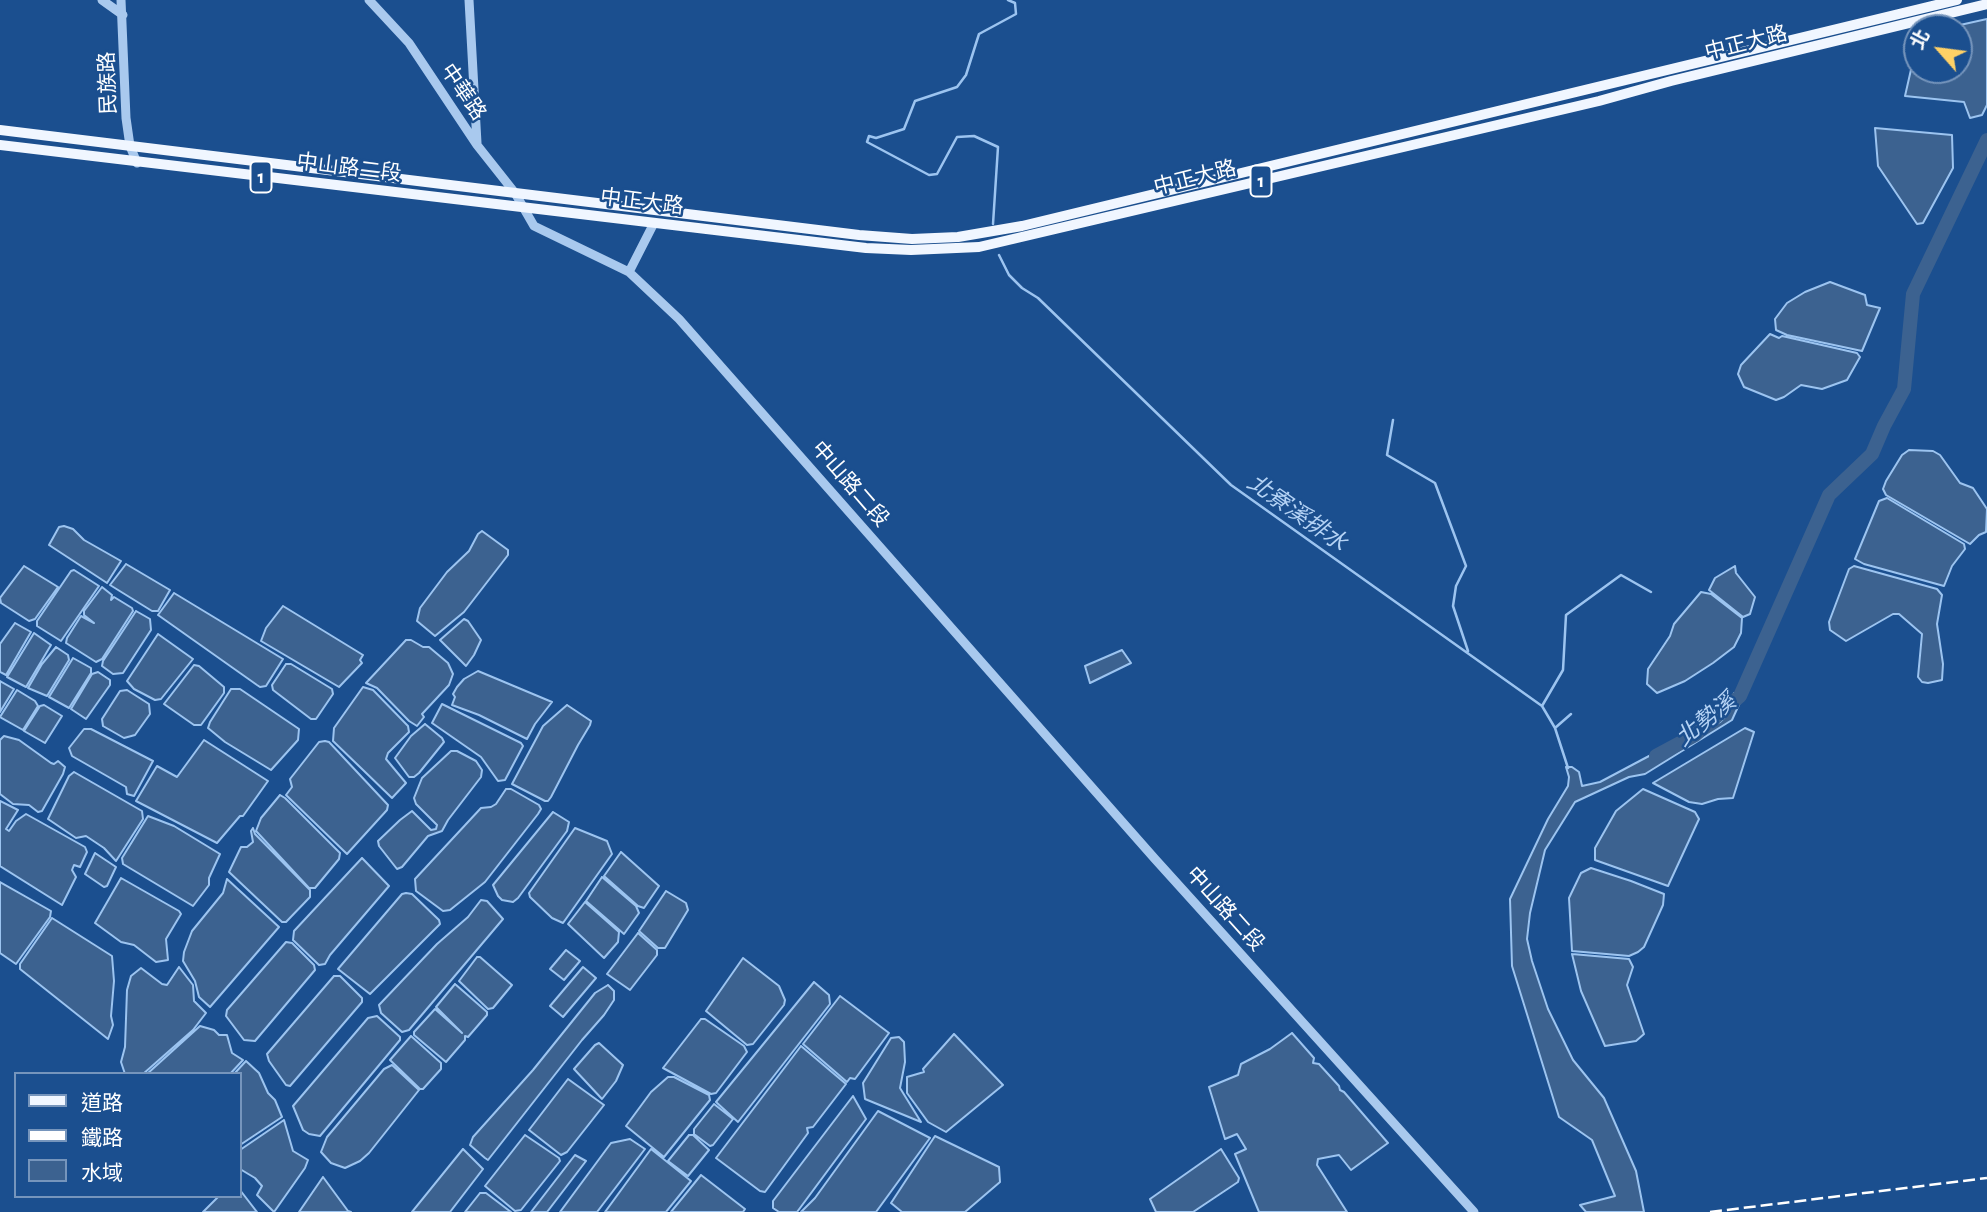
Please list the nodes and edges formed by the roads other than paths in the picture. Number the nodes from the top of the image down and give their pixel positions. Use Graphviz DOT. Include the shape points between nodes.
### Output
graph roads {
  1 [pos="102,0"];
  2 [pos="121,0"];
  3 [pos="469,0"];
  4 [pos="1957,0"];
  5 [pos="372,1"];
  6 [pos="1987,4"];
  7 [pos="123,15"];
  8 [pos="1696,69"];
  9 [pos="0,130"];
  10 [pos="0,145"];
  11 [pos="477,145"];
  12 [pos="130,146"];
  13 [pos="137,163"];
  14 [pos="515,193"];
  15 [pos="523,208"];
  16 [pos="654,223"];
  17 [pos="629,272"];
  18 [pos="1474,1212"];
  1 -- 7 [label="street"];
  2 -- 7 [label="street, 民族路"];
  3 -- 11 [label="street"];
  4 -- 8 [label="main road, 中正大路 / 1" via="1832,29"];
  5 -- 11 [label="street, 中華路" via="409,43"];
  6 -- 8 [label="main road, 中正大路 / 1"];
  7 -- 12 [label="street, 民族路"];
  8 -- 14 [label="main road, 中正大路 / 1" via="958,237 859,235"];
  8 -- 16 [label="main road, 中正大路 / 1" via="1600,101 979,247 866,248"];
  9 -- 12 [label="main road, 中山路二段 / 1"];
  10 -- 13 [label="main road, 中山路二段 / 1"];
  11 -- 14 [label="street, 中華路"];
  12 -- 13 [label="street, 民族路"];
  12 -- 14 [label="main road, 中山路二段 / 1"];
  13 -- 15 [label="main road, 中山路二段 / 1"];
  14 -- 15 [label="street, 中華路"];
  15 -- 16 [label="main road, 中正大路 / 1"];
  15 -- 17 [label="street, 中山路二段" via="534,226"];
  16 -- 17 [label="street"];
  17 -- 18 [label="street, 中山路二段" via="679,319 1155,859"];
}
